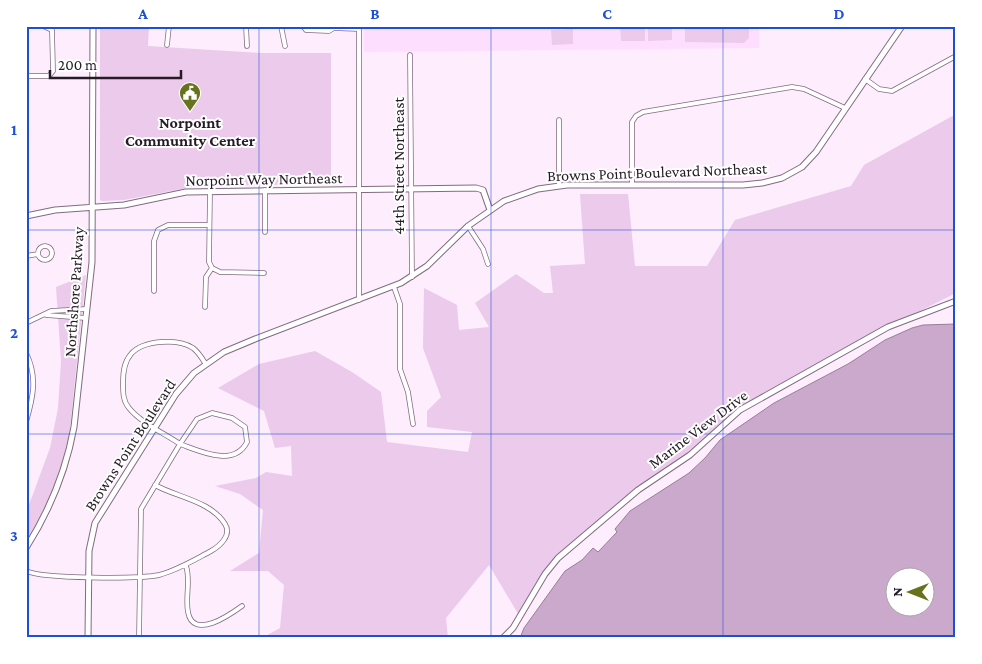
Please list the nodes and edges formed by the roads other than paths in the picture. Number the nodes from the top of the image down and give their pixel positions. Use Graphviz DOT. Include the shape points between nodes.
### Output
graph roads {
  1 [pos="44,26"];
  2 [pos="93,26"];
  3 [pos="169,26"];
  4 [pos="182,26"];
  5 [pos="189,26"];
  6 [pos="246,26"];
  7 [pos="281,26"];
  8 [pos="303,26"];
  9 [pos="902,26"];
  10 [pos="334,27"];
  11 [pos="359,28"];
  12 [pos="167,44"];
  13 [pos="247,46"];
  14 [pos="286,46"];
  15 [pos="410,55"];
  16 [pos="956,56"];
  17 [pos="26,76"];
  18 [pos="865,79"];
  19 [pos="845,108"];
  20 [pos="559,120"];
  21 [pos="632,185"];
  22 [pos="559,186"];
  23 [pos="358,189"];
  24 [pos="411,189"];
  25 [pos="265,190"];
  26 [pos="210,191"];
  27 [pos="92,207"];
  28 [pos="490,210"];
  29 [pos="26,216"];
  30 [pos="209,225"];
  31 [pos="468,226"];
  32 [pos="265,232"];
  33 [pos="38,254"];
  34 [pos="26,256"];
  35 [pos="488,264"];
  36 [pos="212,268"];
  37 [pos="264,273"];
  38 [pos="412,277"];
  39 [pos="394,287"];
  40 [pos="154,291"];
  41 [pos="359,300"];
  42 [pos="956,301"];
  43 [pos="205,307"];
  44 [pos="87,309"];
  45 [pos="46,315"];
  46 [pos="86,318"];
  47 [pos="26,323"];
  48 [pos="26,353"];
  49 [pos="205,363"];
  50 [pos="26,422"];
  51 [pos="413,424"];
  52 [pos="155,427"];
  53 [pos="180,444"];
  54 [pos="155,486"];
  55 [pos="26,548"];
  56 [pos="186,566"];
  57 [pos="26,571"];
  58 [pos="89,576"];
  59 [pos="139,577"];
  60 [pos="242,606"];
  61 [pos="88,638"];
  62 [pos="138,638"];
  63 [pos="503,638"];
  1 -- 17 [label="street" via="52,30 53,71 49,76"];
  2 -- 27 [label="street, Northshore Parkway"];
  3 -- 12 [label="street"];
  4 -- 5 [label="street"];
  6 -- 13 [label="street"];
  7 -- 14 [label="street"];
  8 -- 10 [label="street" via="306,30 326,31"];
  9 -- 18 [label="street, Browns Point Boulevard Northeast"];
  10 -- 11 [label="street"];
  11 -- 23 [label="street"];
  15 -- 24 [label="street, 44th Street Northeast"];
  16 -- 18 [label="street" via="892,91 879,89"];
  18 -- 19 [label="street, Browns Point Boulevard Northeast"];
  19 -- 21 [label="street, Browns Point Boulevard Northeast" via="809,160 782,178 743,184"];
  19 -- 21 [label="street" via="792,86 651,110 636,116 632,127"];
  20 -- 22 [label="street"];
  21 -- 22 [label="street, Browns Point Boulevard Northeast"];
  22 -- 28 [label="street, Browns Point Boulevard Northeast" via="519,194"];
  23 -- 24 [label="street, Norpoint Way Northeast"];
  23 -- 25 [label="street, Norpoint Way Northeast"];
  23 -- 41 [label="street"];
  24 -- 28 [label="street, Norpoint Way Northeast" via="479,189"];
  24 -- 38 [label="street, 44th Street Northeast"];
  25 -- 26 [label="street, Norpoint Way Northeast"];
  25 -- 32 [label="street"];
  26 -- 27 [label="street, Norpoint Way Northeast"];
  26 -- 30 [label="street"];
  27 -- 29 [label="street, Norpoint Way Northeast"];
  27 -- 44 [label="street, Northshore Parkway" via="92,262"];
  28 -- 31 [label="street, Browns Point Boulevard Northeast"];
  30 -- 36 [label="street" via="209,262"];
  30 -- 40 [label="street" via="168,225 161,228 156,234"];
  31 -- 35 [label="street" via="483,248"];
  31 -- 38 [label="street, Browns Point Boulevard Northeast"];
  33 -- 34 [label="street"];
  36 -- 37 [label="street" via="220,272"];
  36 -- 43 [label="street" via="206,277"];
  38 -- 39 [label="street, Browns Point Boulevard Northeast"];
  39 -- 41 [label="street, Browns Point Boulevard Northeast"];
  39 -- 51 [label="street" via="400,304 400,368"];
  41 -- 49 [label="street, Browns Point Boulevard Northeast" via="255,339"];
  42 -- 63 [label="street, Marine View Drive" via="888,327 740,410 690,455 638,490 558,558 513,628"];
  44 -- 45 [label="street" via="54,310"];
  44 -- 46 [label="street, Northshore Parkway"];
  45 -- 46 [label="street"];
  45 -- 47 [label="street"];
  46 -- 55 [label="street, Northshore Parkway" via="70,451 57,490"];
  48 -- 50 [label="street" via="34,375 34,387"];
  49 -- 52 [label="street, Browns Point Boulevard" via="181,388"];
  49 -- 52 [label="street" via="193,348 178,344 147,344 130,355 123,371 125,402 133,412"];
  52 -- 53 [label="street"];
  52 -- 58 [label="street, Browns Point Boulevard" via="95,523 90,543"];
  53 -- 53 [label="street" via="227,456 241,451 248,437 240,423 220,414 208,413 198,419"];
  53 -- 54 [label="street"];
  54 -- 56 [label="street" via="199,504 226,526 221,544"];
  54 -- 59 [label="street" via="141,509"];
  56 -- 59 [label="street"];
  56 -- 60 [label="street" via="188,611 193,621 200,625 215,623"];
  57 -- 58 [label="street" via="49,576"];
  58 -- 59 [label="street"];
  58 -- 61 [label="street, Browns Point Boulevard"];
  59 -- 62 [label="street"];
}
